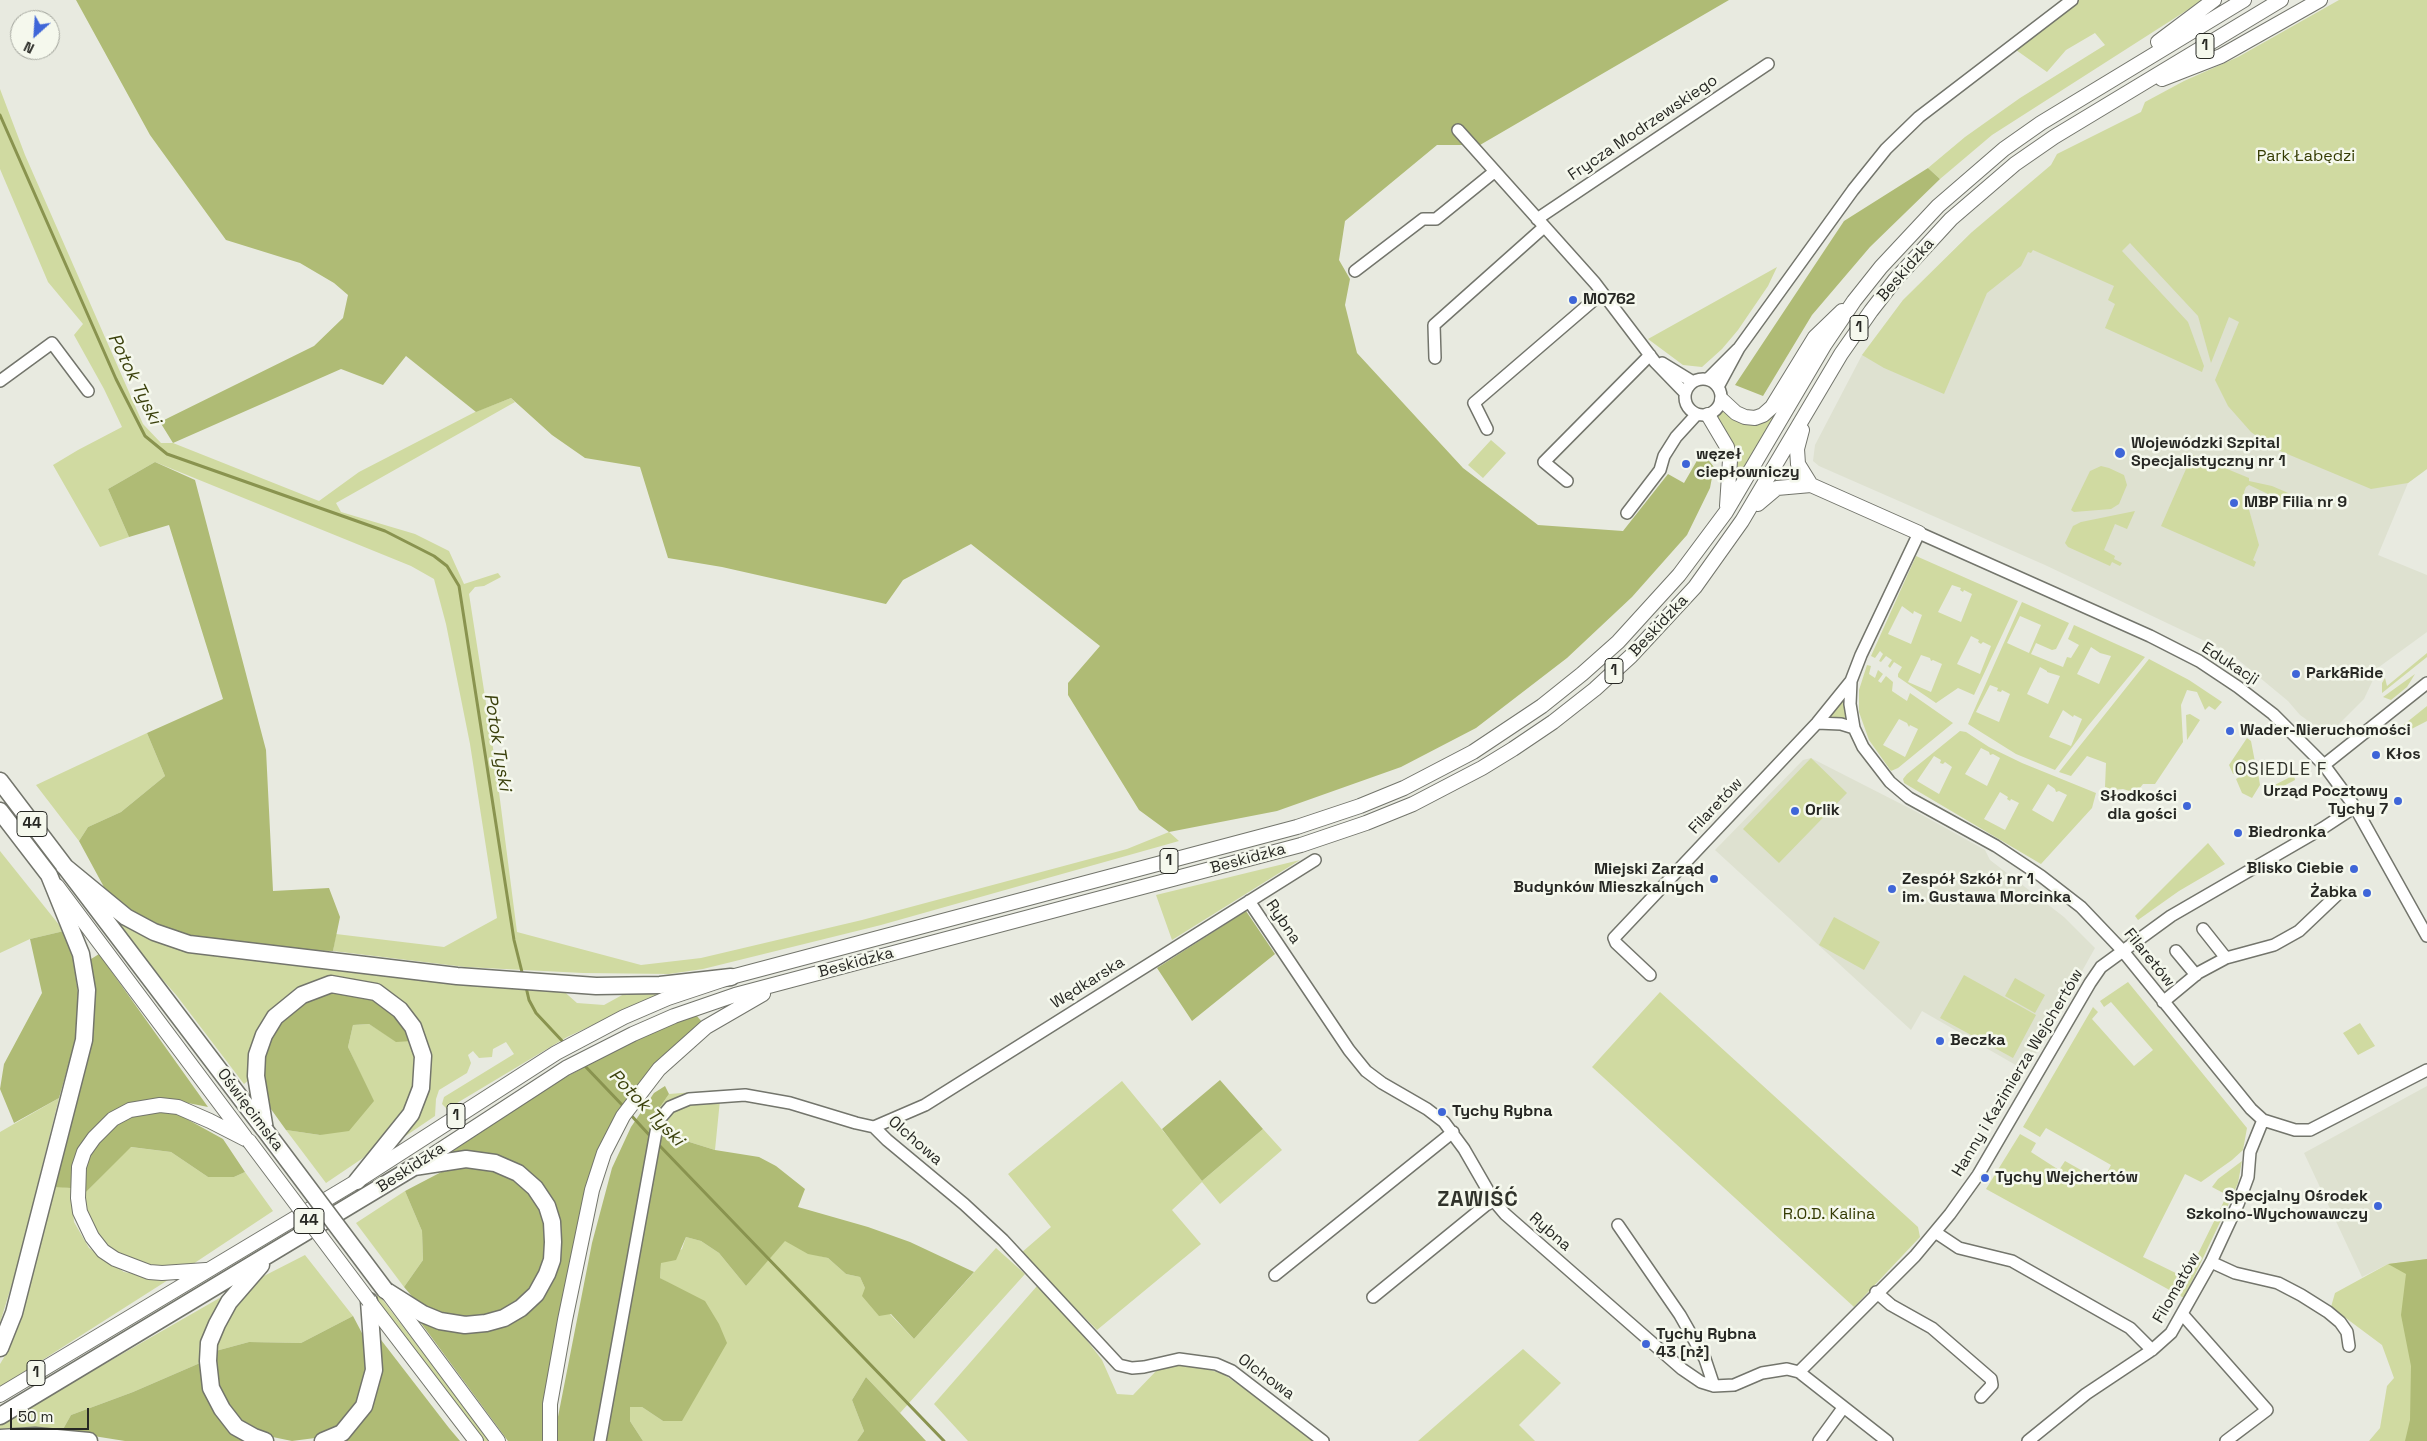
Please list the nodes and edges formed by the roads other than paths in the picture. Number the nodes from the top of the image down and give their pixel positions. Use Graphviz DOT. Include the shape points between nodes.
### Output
graph roads {
  1 [pos="2072,0"];
  2 [pos="2214,0"];
  3 [pos="2244,0"];
  4 [pos="2281,0"];
  5 [pos="2320,0"];
  6 [pos="1768,64"];
  7 [pos="2119,74"];
  8 [pos="2129,91"];
  9 [pos="1458,130"];
  10 [pos="1494,172"];
  11 [pos="1540,223"];
  12 [pos="1355,271"];
  13 [pos="1602,293"];
  14 [pos="1854,301"];
  15 [pos="1739,348"];
  16 [pos="1650,355"];
  17 [pos="1435,358"];
  18 [pos="1708,379"];
  19 [pos="0,381"];
  20 [pos="1693,382"];
  21 [pos="88,392"];
  22 [pos="1685,393"];
  23 [pos="1720,393"];
  24 [pos="1698,412"];
  25 [pos="1806,413"];
  26 [pos="1486,429"];
  27 [pos="1566,481"];
  28 [pos="1811,485"];
  29 [pos="1726,512"];
  30 [pos="1627,513"];
  31 [pos="1742,521"];
  32 [pos="1918,533"];
  33 [pos="1851,681"];
  34 [pos="2427,683"];
  35 [pos="1816,723"];
  36 [pos="1854,728"];
  37 [pos="2324,766"];
  38 [pos="0,781"];
  39 [pos="2355,807"];
  40 [pos="0,811"];
  41 [pos="1315,860"];
  42 [pos="64,866"];
  43 [pos="49,875"];
  44 [pos="2339,893"];
  45 [pos="1249,901"];
  46 [pos="2203,930"];
  47 [pos="2427,936"];
  48 [pos="2122,950"];
  49 [pos="2176,951"];
  50 [pos="2226,958"];
  51 [pos="1650,975"];
  52 [pos="2196,975"];
  53 [pos="731,978"];
  54 [pos="788,981"];
  55 [pos="2163,1002"];
  56 [pos="2427,1070"];
  57 [pos="2263,1120"];
  58 [pos="874,1127"];
  59 [pos="265,1130"];
  60 [pos="1453,1132"];
  61 [pos="249,1141"];
  62 [pos="414,1168"];
  63 [pos="357,1181"];
  64 [pos="1494,1201"];
  65 [pos="1618,1225"];
  66 [pos="1935,1232"];
  67 [pos="270,1255"];
  68 [pos="2211,1262"];
  69 [pos="209,1270"];
  70 [pos="1275,1275"];
  71 [pos="385,1290"];
  72 [pos="1876,1292"];
  73 [pos="1373,1297"];
  74 [pos="369,1301"];
  75 [pos="2183,1315"];
  76 [pos="2349,1346"];
  77 [pos="0,1348"];
  78 [pos="2152,1350"];
  79 [pos="1799,1372"];
  80 [pos="1714,1386"];
  81 [pos="0,1394"];
  82 [pos="1981,1397"];
  83 [pos="1843,1408"];
  84 [pos="0,1416"];
  85 [pos="0,1438"];
  86 [pos="89,1441"];
  87 [pos="265,1441"];
  88 [pos="323,1441"];
  89 [pos="476,1441"];
  90 [pos="498,1441"];
  91 [pos="550,1441"];
  92 [pos="600,1441"];
  93 [pos="1323,1441"];
  94 [pos="1819,1441"];
  95 [pos="1887,1441"];
  96 [pos="2028,1441"];
  97 [pos="2226,1441"];
  1 -- 15 [label="street" via="1926,111 1886,149"];
  2 -- 7 [label="main road"];
  3 -- 7 [label="main road, Beskidzka / 1"];
  4 -- 8 [label="main road, Beskidzka / 1"];
  5 -- 8 [label="main road" via="2221,56"];
  6 -- 11 [label="street, Frycza Modrzewskiego"];
  7 -- 14 [label="main road, Beskidzka / 1" via="2041,122 1971,176 1909,236"];
  8 -- 25 [label="main road, Beskidzka / 1" via="2015,164 1951,219 1911,261 1870,312"];
  9 -- 10 [label="street"];
  10 -- 11 [label="street"];
  10 -- 12 [label="street" via="1436,219 1423,219"];
  11 -- 13 [label="street"];
  11 -- 17 [label="street, Frycza Modrzewskiego" via="1434,325"];
  13 -- 16 [label="street"];
  13 -- 26 [label="street" via="1474,402"];
  14 -- 23 [label="main road" via="1815,337 1772,407 1763,415 1755,418 1736,413"];
  14 -- 29 [label="main road, Beskidzka / 1"];
  15 -- 18 [label="street"];
  15 -- 23 [label="street"];
  16 -- 20 [label="street"];
  16 -- 22 [label="street"];
  16 -- 27 [label="street" via="1544,462"];
  18 -- 20 [label="street"];
  18 -- 23 [label="street"];
  19 -- 21 [label="street" via="52,343"];
  20 -- 22 [label="street"];
  22 -- 24 [label="street"];
  23 -- 24 [label="street" via="1717,409"];
  24 -- 29 [label="main road" via="1727,447 1730,460"];
  24 -- 30 [label="street" via="1676,437 1664,456 1660,470"];
  25 -- 28 [label="main road" via="1797,448 1798,464"];
  25 -- 31 [label="main road, Beskidzka / 1"];
  28 -- 31 [label="main road" via="1777,488"];
  28 -- 32 [label="main road"];
  29 -- 53 [label="main road, Beskidzka / 1" via="1705,543 1651,608 1582,674 1502,734 1404,788 1296,827"];
  31 -- 54 [label="main road, Beskidzka / 1" via="1695,587 1595,688 1513,749 1413,804 1301,844"];
  32 -- 33 [label="street, Filaretów"];
  32 -- 37 [label="street, Edukacji" via="2150,636 2199,662 2238,686 2272,714"];
  33 -- 35 [label="street, Filaretów"];
  33 -- 36 [label="street, Filaretów"];
  34 -- 37 [label="street"];
  35 -- 36 [label="street"];
  35 -- 51 [label="street, Filaretów" via="1614,938"];
  36 -- 48 [label="street, Filaretów" via="1862,747 1890,782 1909,798 1996,846 2042,876 2086,913"];
  37 -- 39 [label="street, Edukacji"];
  38 -- 42 [label="highway, Oświęcimska / 44"];
  39 -- 47 [label="street, Edukacji"];
  39 -- 48 [label="street, Hanny i Kazimierza Wejchertów" via="2198,898"];
  40 -- 43 [label="highway, Oświęcimska / 44"];
  41 -- 45 [label="street, Wędkarska"];
  42 -- 53 [label="highway" via="126,917 154,932 189,944 508,980 624,987"];
  42 -- 59 [label="highway, Oświęcimska / 44"];
  43 -- 61 [label="main road, Oświęcimska / 44"];
  43 -- 77 [label="highway" via="81,954 87,990 87,1022 14,1313"];
  44 -- 50 [label="street" via="2299,931 2274,945"];
  45 -- 58 [label="street, Wędkarska" via="925,1104"];
  45 -- 60 [label="street, Rybna" via="1355,1059 1376,1079 1427,1109"];
  46 -- 50 [label="street"];
  48 -- 55 [label="street, Filaretów"];
  48 -- 66 [label="street, Hanny i Kazimierza Wejchertów" via="2090,983 1978,1174"];
  49 -- 52 [label="street"];
  50 -- 52 [label="street"];
  52 -- 55 [label="street"];
  53 -- 63 [label="main road, Beskidzka / 1" via="668,998 579,1039"];
  54 -- 62 [label="main road, Beskidzka / 1" via="674,1016 592,1054"];
  54 -- 91 [label="main road" via="736,1008 682,1046 642,1089 623,1116 604,1153 592,1190 550,1404"];
  55 -- 57 [label="street, Filaretów" via="2251,1110"];
  56 -- 57 [label="street, Filaretów" via="2310,1130 2295,1130"];
  57 -- 68 [label="street, Filomatów" via="2250,1152 2248,1177"];
  58 -- 92 [label="street, Olchowa" via="790,1103 746,1095 689,1099 678,1102 663,1114 655,1127"];
  58 -- 93 [label="street, Olchowa" via="1002,1240 1119,1365 1132,1368 1179,1359 1216,1364 1232,1371"];
  59 -- 63 [label="highway" via="256,1076 257,1055 276,1017 302,995 331,984 376,992 400,1010 413,1027 423,1056 421,1088 411,1114"];
  59 -- 71 [label="highway, Oświęcimska / 44, bridge"];
  60 -- 64 [label="street, Rybna"];
  60 -- 70 [label="street"];
  61 -- 69 [label="main road" via="178,1107 160,1105 130,1110 113,1120 94,1138 79,1167 80,1212 103,1251 149,1272"];
  61 -- 74 [label="main road, Oświęcimska / 44, bridge"];
  62 -- 67 [label="highway, Beskidzka / 1"];
  62 -- 71 [label="highway" via="479,1159 518,1173 535,1188 547,1206 552,1222 552,1260 536,1294 504,1318 486,1323 465,1325 440,1321"];
  63 -- 69 [label="main road, Beskidzka / 1"];
  64 -- 73 [label="street" via="1486,1204"];
  64 -- 80 [label="street, Rybna" via="1519,1227 1682,1369 1701,1382"];
  65 -- 80 [label="street" via="1684,1322 1706,1359"];
  66 -- 72 [label="street, Hanny i Kazimierza Wejchertów"];
  66 -- 78 [label="street" via="1959,1248 2019,1265 2130,1328"];
  67 -- 84 [label="highway, Beskidzka / 1"];
  67 -- 87 [label="highway" via="229,1302 210,1343 208,1361 211,1388 222,1409 236,1427"];
  68 -- 75 [label="street, Filomatów"];
  68 -- 76 [label="street" via="2301,1294 2340,1322 2347,1332"];
  69 -- 81 [label="main road, Beskidzka / 1"];
  71 -- 90 [label="main road, Oświęcimska / 44"];
  72 -- 79 [label="street, Hanny i Kazimierza Wejchertów"];
  72 -- 82 [label="street" via="1891,1305 1932,1328 1991,1379 1992,1385"];
  74 -- 88 [label="highway" via="374,1370 364,1406 342,1433"];
  74 -- 89 [label="main road, Oświęcimska / 44"];
  75 -- 78 [label="street, Filomatów" via="2171,1333"];
  75 -- 97 [label="street" via="2267,1410"];
  78 -- 96 [label="street, Filomatów" via="2086,1394"];
  79 -- 80 [label="street" via="1787,1369 1762,1373 1734,1385"];
  79 -- 83 [label="street"];
  83 -- 94 [label="street"];
  83 -- 95 [label="street"];
  85 -- 86 [label="highway" via="35,1436"];
}
